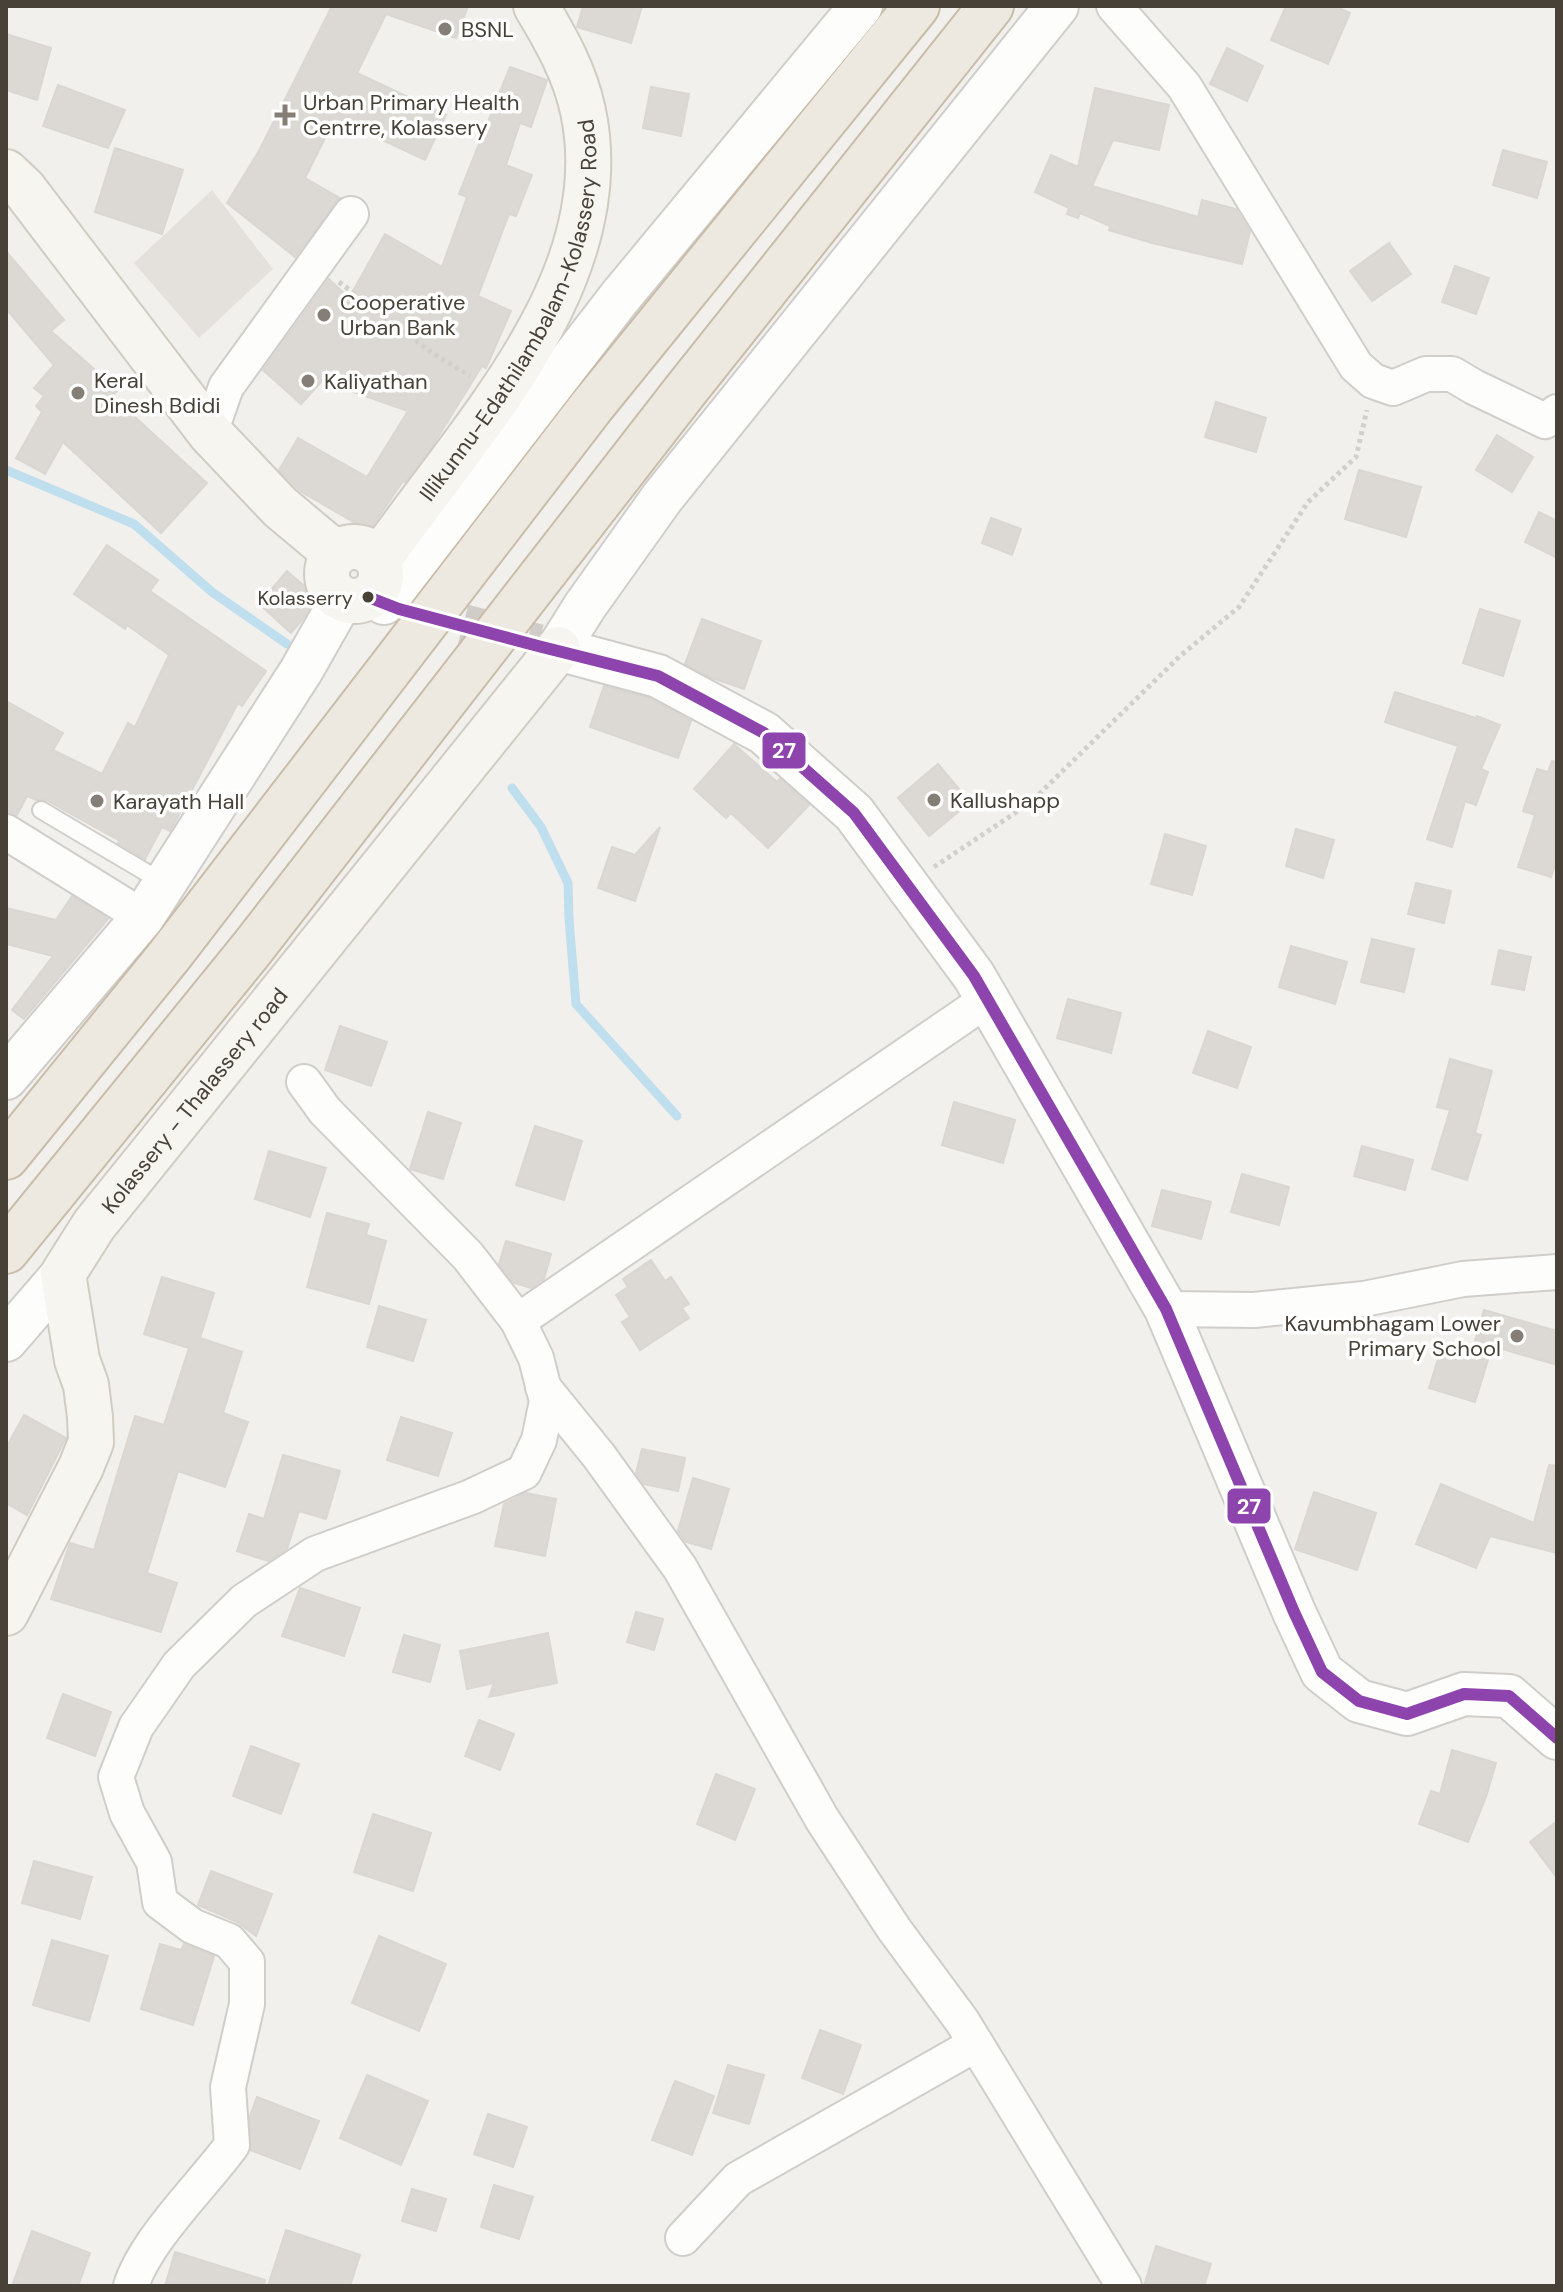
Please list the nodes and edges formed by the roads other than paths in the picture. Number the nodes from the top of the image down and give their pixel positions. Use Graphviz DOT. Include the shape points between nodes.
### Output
graph roads {
  1 [pos="536,6"];
  2 [pos="861,6"];
  3 [pos="917,6"];
  4 [pos="991,6"];
  5 [pos="1057,6"];
  6 [pos="1114,6"];
  7 [pos="6,172"];
  8 [pos="351,214"];
  9 [pos="1553,420"];
  10 [pos="210,433"];
  11 [pos="374,594"];
  12 [pos="548,648"];
  13 [pos="41,810"];
  14 [pos="6,832"];
  15 [pos="154,901"];
  16 [pos="988,999"];
  17 [pos="6,1078"];
  18 [pos="304,1082"];
  19 [pos="6,1157"];
  20 [pos="6,1251"];
  21 [pos="1557,1272"];
  22 [pos="63,1274"];
  23 [pos="1166,1309"];
  24 [pos="518,1321"];
  25 [pos="6,1340"];
  26 [pos="543,1387"];
  27 [pos="6,1613"];
  28 [pos="1557,1738"];
  29 [pos="976,2044"];
  30 [pos="683,2238"];
  31 [pos="131,2286"];
  32 [pos="1124,2286"];
  1 -- 11 [label="main road, Illikunnu-Edathilambalam-Kolassery Road" via="573,77 583,109 589,171 575,249 551,311"];
  2 -- 11 [label="street"];
  3 -- 19 [label="highway" via="592,406 170,955"];
  4 -- 20 [label="highway" via="250,951"];
  5 -- 12 [label="street"];
  6 -- 9 [label="street" via="1184,86 1356,366 1373,381 1393,388 1426,374 1452,374"];
  7 -- 10 [label="main road"];
  8 -- 10 [label="street" via="226,387"];
  10 -- 11 [label="main road" via="280,507 335,553 343,548 370,551"];
  11 -- 15 [label="street" via="301,671"];
  12 -- 16 [label="street" via="658,676 764,733 854,813"];
  12 -- 22 [label="main road, Kolassery - Thalassery road" via="94,1225"];
  13 -- 15 [label="lane"];
  14 -- 15 [label="street"];
  15 -- 17 [label="street"];
  16 -- 23 [label="street"];
  16 -- 24 [label="street"];
  18 -- 24 [label="street" via="325,1111 468,1256"];
  21 -- 23 [label="street" via="1463,1279 1364,1299 1254,1310"];
  22 -- 25 [label="street"];
  22 -- 27 [label="main road" via="86,1385 91,1442"];
  23 -- 28 [label="street" via="1322,1672 1359,1701 1407,1714 1464,1694 1509,1696"];
  24 -- 26 [label="street"];
  26 -- 29 [label="street" via="680,1568 822,1819"];
  26 -- 31 [label="street" via="547,1401 539,1440 524,1472 315,1554 244,1601 179,1665 136,1727 116,1777 127,1813 154,1862 160,1902 192,1926 229,1941 247,1962 247,2004 228,2087 232,2145 157,2237"];
  29 -- 30 [label="street" via="738,2179"];
  29 -- 32 [label="street"];
}
